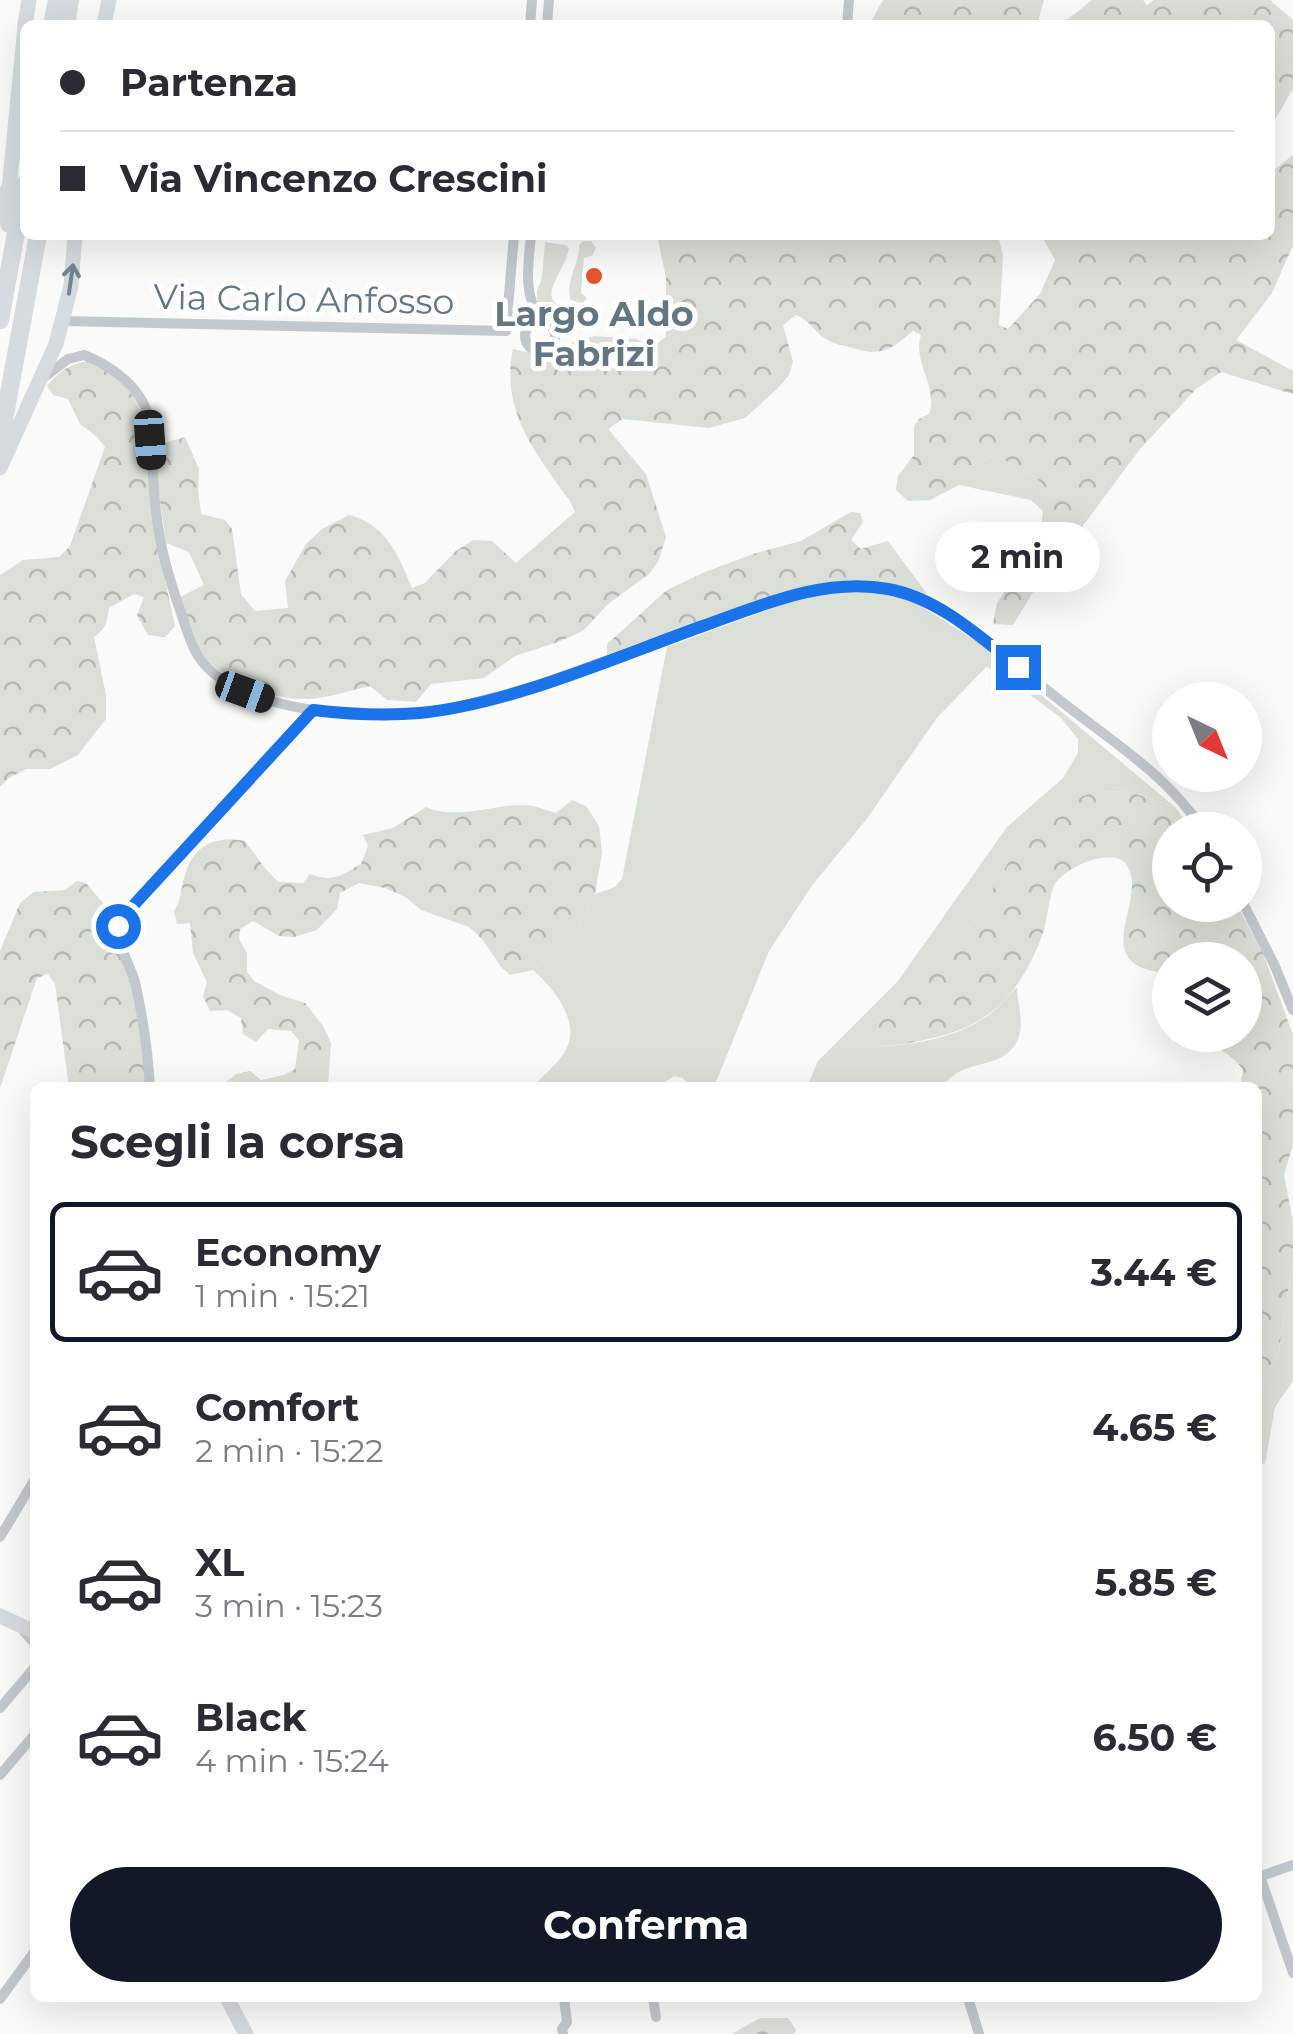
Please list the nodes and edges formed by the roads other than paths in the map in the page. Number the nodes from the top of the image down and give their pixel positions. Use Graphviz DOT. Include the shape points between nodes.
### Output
graph roads {
  1 [pos="20,127"];
  2 [pos="17,187"];
  3 [pos="28,240"];
  4 [pos="37,240"];
  5 [pos="75,240"];
  6 [pos="514,240"];
  7 [pos="530,240"];
  8 [pos="0,320"];
  9 [pos="63,321"];
  10 [pos="540,321"];
  11 [pos="506,332"];
  12 [pos="525,334"];
  13 [pos="42,379"];
  14 [pos="0,391"];
  15 [pos="0,442"];
  16 [pos="0,468"];
  17 [pos="313,710"];
  18 [pos="1189,812"];
  19 [pos="1253,922"];
  20 [pos="1293,1010"];
  21 [pos="149,1082"];
  22 [pos="30,1486"];
  23 [pos="0,1537"];
  24 [pos="0,1616"];
  25 [pos="17,1623"];
  26 [pos="30,1630"];
  27 [pos="30,1638"];
  28 [pos="30,1673"];
  29 [pos="0,1708"];
  30 [pos="30,1740"];
  31 [pos="0,1775"];
  32 [pos="1293,1865"];
  33 [pos="1262,1876"];
  34 [pos="1262,1885"];
  35 [pos="30,1958"];
  36 [pos="1293,1973"];
  37 [pos="0,1999"];
  38 [pos="229,2002"];
  39 [pos="564,2002"];
  40 [pos="654,2002"];
  41 [pos="969,2002"];
  42 [pos="656,2017"];
  43 [pos="246,2034"];
  44 [pos="563,2034"];
  45 [pos="979,2034"];
  1 -- 2 [label="street"];
  2 -- 8 [label="highway"];
  3 -- 14 [label="highway"];
  4 -- 15 [label="highway"];
  9 -- 5 [label="street, one-way"];
  6 -- 11 [label="street"];
  7 -- 10 [label="street" via="529,302"];
  9 -- 11 [label="street, Via Carlo Anfosso"];
  9 -- 13 [label="street"];
  10 -- 12 [label="street"];
  10 -- 12 [label="street" via="554,331 548,348 534,350"];
  11 -- 12 [label="street"];
  13 -- 16 [label="street"];
  13 -- 17 [label="street" via="84,355 133,389 149,418 163,555 197,655 226,683"];
  17 -- 18 [label="street" via="408,714 457,706 538,685 790,596 851,586 888,589 963,624 1148,770"];
  17 -- 21 [label="street" via="120,920"];
  19 -- 20 [label="street"];
  22 -- 23 [label="street"];
  24 -- 25 [label="street"];
  25 -- 26 [label="street"];
  25 -- 27 [label="street"];
  28 -- 29 [label="street"];
  30 -- 31 [label="street"];
  32 -- 33 [label="street"];
  34 -- 36 [label="street"];
  35 -- 37 [label="street"];
  38 -- 43 [label="street"];
  39 -- 44 [label="street"];
  40 -- 42 [label="street"];
  41 -- 45 [label="street"];
}
